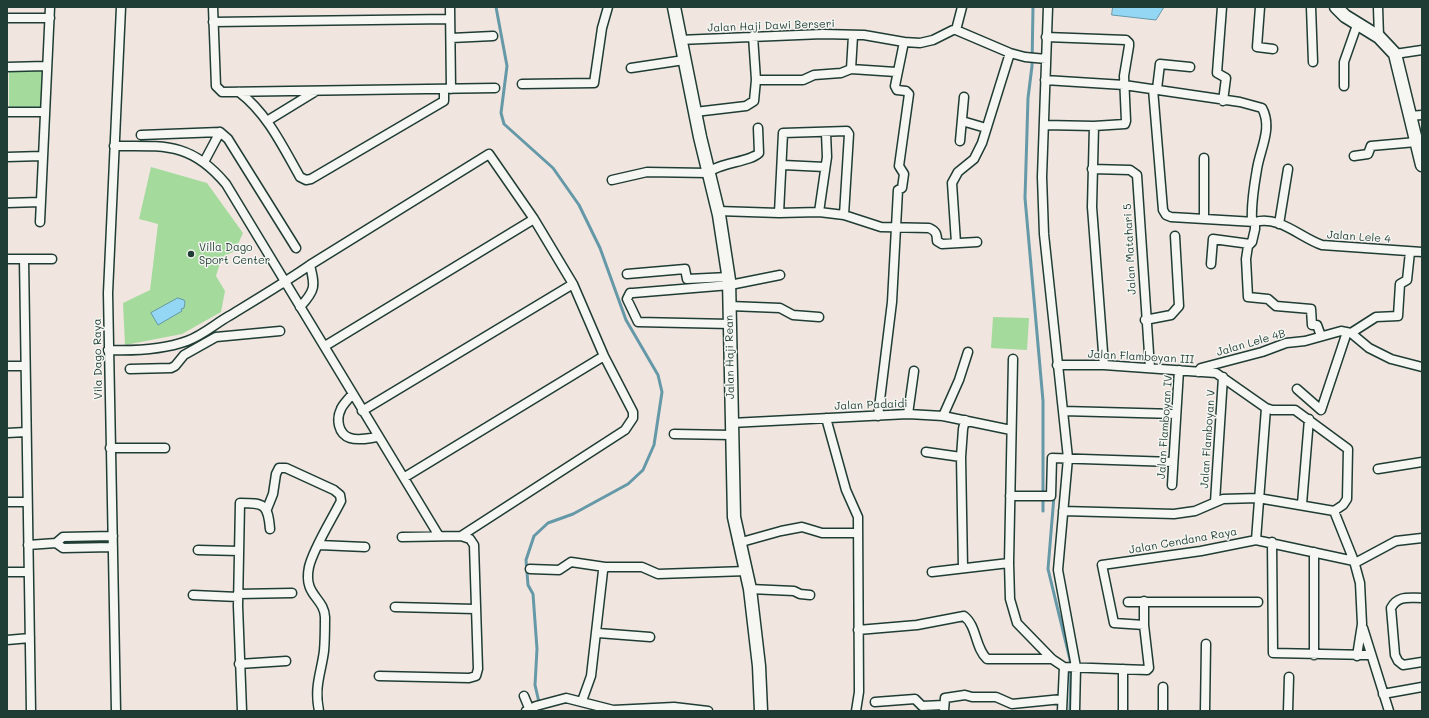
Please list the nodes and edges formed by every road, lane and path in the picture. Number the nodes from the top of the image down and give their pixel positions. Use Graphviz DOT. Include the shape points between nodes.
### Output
graph roads {
  1 [pos="50,7"];
  2 [pos="121,7"];
  3 [pos="213,7"];
  4 [pos="450,7"];
  5 [pos="608,7"];
  6 [pos="674,7"];
  7 [pos="962,7"];
  8 [pos="1048,7"];
  9 [pos="1222,7"];
  10 [pos="1260,7"];
  11 [pos="1311,7"];
  12 [pos="1336,7"];
  13 [pos="1378,7"];
  14 [pos="7,18"];
  15 [pos="50,18"];
  16 [pos="450,19"];
  17 [pos="213,22"];
  18 [pos="1357,25"];
  19 [pos="956,30"];
  20 [pos="493,36"];
  21 [pos="753,36"];
  22 [pos="853,36"];
  23 [pos="1046,37"];
  24 [pos="1380,37"];
  25 [pos="451,38"];
  26 [pos="679,40"];
  27 [pos="904,42"];
  28 [pos="1272,49"];
  29 [pos="1422,50"];
  30 [pos="1010,53"];
  31 [pos="1395,54"];
  32 [pos="1046,58"];
  33 [pos="684,60"];
  34 [pos="1313,62"];
  35 [pos="46,66"];
  36 [pos="7,67"];
  37 [pos="1190,67"];
  38 [pos="631,68"];
  39 [pos="851,69"];
  40 [pos="896,72"];
  41 [pos="756,80"];
  42 [pos="1045,80"];
  43 [pos="522,84"];
  44 [pos="1124,85"];
  45 [pos="1344,86"];
  46 [pos="495,88"];
  47 [pos="448,89"];
  48 [pos="1155,89"];
  49 [pos="317,90"];
  50 [pos="239,92"];
  51 [pos="964,97"];
  52 [pos="1223,101"];
  53 [pos="7,112"];
  54 [pos="44,112"];
  55 [pos="695,112"];
  56 [pos="1409,116"];
  57 [pos="1422,116"];
  58 [pos="267,121"];
  59 [pos="962,121"];
  60 [pos="1044,125"];
  61 [pos="1094,126"];
  62 [pos="758,128"];
  63 [pos="986,128"];
  64 [pos="220,132"];
  65 [pos="826,133"];
  66 [pos="141,134"];
  67 [pos="960,141"];
  68 [pos="1416,142"];
  69 [pos="114,146"];
  70 [pos="42,156"];
  71 [pos="1354,156"];
  72 [pos="7,157"];
  73 [pos="1204,158"];
  74 [pos="204,162"];
  75 [pos="783,165"];
  76 [pos="1422,165"];
  77 [pos="825,167"];
  78 [pos="1092,169"];
  79 [pos="1288,170"];
  80 [pos="708,173"];
  81 [pos="612,180"];
  82 [pos="40,202"];
  83 [pos="7,203"];
  84 [pos="718,211"];
  85 [pos="819,212"];
  86 [pos="779,213"];
  87 [pos="844,215"];
  88 [pos="1204,218"];
  89 [pos="534,219"];
  90 [pos="40,222"];
  91 [pos="1253,222"];
  92 [pos="1279,224"];
  93 [pos="896,226"];
  94 [pos="1175,236"];
  95 [pos="977,242"];
  96 [pos="956,244"];
  97 [pos="1250,244"];
  98 [pos="296,248"];
  99 [pos="1410,252"];
  100 [pos="1422,252"];
  101 [pos="7,259"];
  102 [pos="24,259"];
  103 [pos="52,259"];
  104 [pos="1211,264"];
  105 [pos="310,265"];
  106 [pos="627,274"];
  107 [pos="780,275"];
  108 [pos="729,281"];
  109 [pos="285,282"];
  110 [pos="573,284"];
  111 [pos="730,306"];
  112 [pos="300,307"];
  113 [pos="819,317"];
  114 [pos="1145,320"];
  115 [pos="730,324"];
  116 [pos="213,328"];
  117 [pos="280,331"];
  118 [pos="1349,332"];
  119 [pos="1321,336"];
  120 [pos="216,337"];
  121 [pos="325,346"];
  122 [pos="108,350"];
  123 [pos="968,352"];
  124 [pos="604,356"];
  125 [pos="1013,358"];
  126 [pos="1057,365"];
  127 [pos="1104,365"];
  128 [pos="7,366"];
  129 [pos="25,366"];
  130 [pos="1422,367"];
  131 [pos="1150,368"];
  132 [pos="130,369"];
  133 [pos="1179,370"];
  134 [pos="914,371"];
  135 [pos="1198,372"];
  136 [pos="1223,377"];
  137 [pos="1297,388"];
  138 [pos="352,394"];
  139 [pos="1266,408"];
  140 [pos="362,411"];
  141 [pos="1063,411"];
  142 [pos="908,414"];
  143 [pos="1176,414"];
  144 [pos="878,416"];
  145 [pos="943,416"];
  146 [pos="826,418"];
  147 [pos="1309,419"];
  148 [pos="965,420"];
  149 [pos="731,423"];
  150 [pos="1011,430"];
  151 [pos="26,432"];
  152 [pos="7,433"];
  153 [pos="674,434"];
  154 [pos="731,435"];
  155 [pos="378,437"];
  156 [pos="110,448"];
  157 [pos="166,448"];
  158 [pos="926,452"];
  159 [pos="961,457"];
  160 [pos="1068,458"];
  161 [pos="1173,462"];
  162 [pos="1422,462"];
  163 [pos="1378,469"];
  164 [pos="405,477"];
  165 [pos="1172,486"];
  166 [pos="1010,496"];
  167 [pos="1258,498"];
  168 [pos="7,502"];
  169 [pos="27,502"];
  170 [pos="1215,502"];
  171 [pos="1302,504"];
  172 [pos="267,509"];
  173 [pos="1063,510"];
  174 [pos="1334,511"];
  175 [pos="270,529"];
  176 [pos="858,533"];
  177 [pos="113,536"];
  178 [pos="439,536"];
  179 [pos="461,536"];
  180 [pos="402,537"];
  181 [pos="1422,538"];
  182 [pos="1256,540"];
  183 [pos="738,542"];
  184 [pos="1272,542"];
  185 [pos="56,543"];
  186 [pos="28,545"];
  187 [pos="319,545"];
  188 [pos="113,547"];
  189 [pos="366,547"];
  190 [pos="198,550"];
  191 [pos="239,551"];
  192 [pos="1314,552"];
  193 [pos="1355,562"];
  194 [pos="1009,563"];
  195 [pos="606,567"];
  196 [pos="963,568"];
  197 [pos="530,569"];
  198 [pos="747,571"];
  199 [pos="7,572"];
  200 [pos="28,572"];
  201 [pos="932,572"];
  202 [pos="750,589"];
  203 [pos="292,593"];
  204 [pos="193,595"];
  205 [pos="238,595"];
  206 [pos="810,595"];
  207 [pos="1422,598"];
  208 [pos="1144,601"];
  209 [pos="1128,602"];
  210 [pos="1258,602"];
  211 [pos="395,607"];
  212 [pos="475,608"];
  213 [pos="1362,624"];
  214 [pos="1144,625"];
  215 [pos="858,630"];
  216 [pos="598,633"];
  217 [pos="650,637"];
  218 [pos="30,638"];
  219 [pos="7,640"];
  220 [pos="1206,644"];
  221 [pos="1314,655"];
  222 [pos="1370,655"];
  223 [pos="1357,656"];
  224 [pos="1052,659"];
  225 [pos="286,661"];
  226 [pos="1422,662"];
  227 [pos="239,664"];
  228 [pos="1070,667"];
  229 [pos="1123,669"];
  230 [pos="379,676"];
  231 [pos="1289,677"];
  232 [pos="1163,687"];
  233 [pos="1422,687"];
  234 [pos="1383,694"];
  235 [pos="524,696"];
  236 [pos="1062,699"];
  237 [pos="582,701"];
  238 [pos="875,702"];
  239 [pos="945,705"];
  240 [pos="533,707"];
  241 [pos="1021,707"];
  242 [pos="31,711"];
  243 [pos="116,711"];
  244 [pos="242,711"];
  245 [pos="319,711"];
  246 [pos="708,711"];
  247 [pos="761,711"];
  248 [pos="856,711"];
  249 [pos="1062,711"];
  250 [pos="1075,711"];
  251 [pos="1123,711"];
  252 [pos="1163,711"];
  253 [pos="1205,711"];
  254 [pos="1288,711"];
  255 [pos="1389,711"];
  1 -- 15 [label="street"];
  2 -- 69 [label="street, Vila Dago Raya"];
  3 -- 17 [label="street"];
  4 -- 16 [label="street"];
  5 -- 43 [label="street" via="602,28 594,83"];
  6 -- 26 [label="street, Jalan Haji Rean"];
  7 -- 19 [label="street"];
  8 -- 23 [label="street"];
  9 -- 52 [label="street" via="1217,73 1226,78"];
  10 -- 28 [label="street" via="1257,47"];
  11 -- 34 [label="street"];
  12 -- 18 [label="street"];
  13 -- 24 [label="street"];
  14 -- 15 [label="street"];
  15 -- 35 [label="street"];
  16 -- 17 [label="street"];
  16 -- 25 [label="street"];
  17 -- 50 [label="street" via="216,86 222,92"];
  18 -- 24 [label="street"];
  18 -- 45 [label="street" via="1344,62"];
  19 -- 27 [label="street, Jalan Haji Dawi Berseri" via="920,43"];
  19 -- 30 [label="street"];
  20 -- 25 [label="street"];
  21 -- 22 [label="street, Jalan Haji Dawi Berseri" via="804,33"];
  21 -- 26 [label="street, Jalan Haji Dawi Berseri"];
  21 -- 41 [label="street"];
  22 -- 27 [label="street, Jalan Haji Dawi Berseri" via="864,35"];
  22 -- 39 [label="street"];
  23 -- 32 [label="street"];
  23 -- 44 [label="street" via="1126,40 1129,46"];
  24 -- 31 [label="street"];
  25 -- 47 [label="street"];
  26 -- 33 [label="street, Jalan Haji Rean"];
  27 -- 40 [label="street"];
  29 -- 31 [label="street"];
  30 -- 32 [label="street"];
  30 -- 63 [label="street"];
  31 -- 56 [label="street"];
  32 -- 42 [label="street"];
  33 -- 38 [label="street"];
  33 -- 55 [label="street, Jalan Haji Rean"];
  35 -- 36 [label="street"];
  35 -- 54 [label="street"];
  37 -- 48 [label="street, Jalan Lele 4" via="1160,64"];
  39 -- 40 [label="street"];
  39 -- 41 [label="street" via="841,73 814,75 803,80"];
  40 -- 93 [label="street" via="895,88 909,94 899,166 904,174 902,188 898,190"];
  41 -- 55 [label="street" via="754,101 750,104"];
  42 -- 44 [label="street"];
  42 -- 60 [label="street"];
  44 -- 48 [label="street"];
  44 -- 61 [label="street" via="1125,124"];
  46 -- 47 [label="street"];
  47 -- 49 [label="street"];
  47 -- 58 [label="street" via="444,101 306,180 300,177"];
  48 -- 52 [label="street"];
  48 -- 88 [label="street, Jalan Lele 4" via="1163,210 1171,217"];
  49 -- 50 [label="street"];
  49 -- 58 [label="street"];
  50 -- 58 [label="street"];
  51 -- 59 [label="street"];
  52 -- 91 [label="street" via="1240,102 1262,108 1264,112 1266,138 1257,167"];
  53 -- 54 [label="street"];
  54 -- 70 [label="street"];
  55 -- 80 [label="street, Jalan Haji Rean"];
  56 -- 57 [label="street"];
  56 -- 68 [label="street"];
  59 -- 63 [label="street"];
  59 -- 67 [label="street"];
  60 -- 61 [label="street"];
  60 -- 126 [label="street" via="1044,234"];
  61 -- 78 [label="street"];
  62 -- 80 [label="street" via="757,155 714,168"];
  63 -- 96 [label="street" via="974,159 958,172 952,183"];
  64 -- 66 [label="street"];
  64 -- 74 [label="street"];
  64 -- 98 [label="street" via="228,139"];
  65 -- 75 [label="street" via="783,133"];
  65 -- 77 [label="street"];
  65 -- 87 [label="street" via="848,132"];
  68 -- 71 [label="street" via="1371,146 1368,154"];
  68 -- 76 [label="street"];
  69 -- 74 [label="street" via="180,150"];
  69 -- 122 [label="street, Vila Dago Raya"];
  70 -- 72 [label="street"];
  70 -- 82 [label="street"];
  73 -- 88 [label="street"];
  74 -- 109 [label="street" via="226,184"];
  75 -- 77 [label="street"];
  75 -- 86 [label="street"];
  77 -- 85 [label="street"];
  78 -- 114 [label="street, Jalan Matahari 5" via="1130,170 1137,175"];
  78 -- 127 [label="street" via="1092,207"];
  79 -- 92 [label="street"];
  80 -- 81 [label="street" via="646,172"];
  80 -- 84 [label="street, Jalan Haji Rean"];
  82 -- 83 [label="street"];
  82 -- 90 [label="street"];
  84 -- 86 [label="street"];
  84 -- 108 [label="street, Jalan Haji Rean"];
  85 -- 86 [label="street"];
  85 -- 87 [label="street"];
  87 -- 93 [label="street" via="881,227"];
  88 -- 91 [label="street, Jalan Lele 4"];
  89 -- 105 [label="street" via="489,154"];
  89 -- 110 [label="street"];
  89 -- 121 [label="street"];
  91 -- 92 [label="street, Jalan Lele 4" via="1261,220"];
  91 -- 97 [label="street" via="1255,229"];
  92 -- 99 [label="street, Jalan Lele 4" via="1322,246"];
  93 -- 96 [label="street" via="929,228 934,230 937,241 942,244"];
  93 -- 144 [label="street" via="892,302"];
  94 -- 114 [label="street" via="1179,306 1171,315"];
  95 -- 96 [label="street"];
  97 -- 104 [label="street" via="1213,239"];
  97 -- 119 [label="street" via="1246,259 1248,297 1268,299 1276,306 1311,309 1312,325 1317,326"];
  99 -- 100 [label="street, Jalan Lele 4"];
  99 -- 118 [label="street" via="1407,280 1400,284 1398,316 1376,317"];
  101 -- 102 [label="street"];
  102 -- 103 [label="street"];
  102 -- 129 [label="street"];
  105 -- 109 [label="street"];
  105 -- 112 [label="street" via="314,286 312,293"];
  106 -- 108 [label="street" via="685,269 687,279"];
  107 -- 108 [label="street"];
  108 -- 111 [label="street, Jalan Haji Rean"];
  108 -- 115 [label="street" via="630,293 627,299 638,322"];
  109 -- 112 [label="street"];
  109 -- 116 [label="street" via="228,316"];
  110 -- 124 [label="street"];
  110 -- 140 [label="street"];
  111 -- 113 [label="street" via="780,308 793,315"];
  111 -- 115 [label="street, Jalan Haji Rean"];
  112 -- 121 [label="street"];
  114 -- 131 [label="street, Jalan Matahari 5"];
  115 -- 149 [label="street, Jalan Haji Rean"];
  116 -- 120 [label="street"];
  116 -- 122 [label="street" via="188,341 164,347 132,351"];
  117 -- 120 [label="street"];
  118 -- 119 [label="street, Jalan Lele 4B"];
  118 -- 130 [label="street" via="1369,348 1391,359"];
  118 -- 137 [label="street" via="1321,410"];
  119 -- 135 [label="street, Jalan Lele 4B" via="1278,345 1262,352 1201,368"];
  120 -- 132 [label="street" via="184,355 171,368"];
  121 -- 138 [label="street"];
  122 -- 156 [label="street, Vila Dago Raya"];
  123 -- 145 [label="street" via="960,380"];
  124 -- 164 [label="street"];
  124 -- 179 [label="street" via="633,412 631,423 625,430"];
  125 -- 150 [label="street"];
  126 -- 127 [label="street, Jalan Flamboyan III"];
  126 -- 141 [label="street"];
  127 -- 131 [label="street, Jalan Flamboyan III"];
  128 -- 129 [label="street"];
  129 -- 151 [label="street"];
  131 -- 133 [label="street, Jalan Flamboyan III"];
  133 -- 135 [label="street, Jalan Flamboyan III"];
  133 -- 143 [label="street, Jalan Flamboyan IV"];
  134 -- 142 [label="street"];
  135 -- 136 [label="street, Jalan Flamboyan III" via="1216,373"];
  136 -- 139 [label="street"];
  136 -- 170 [label="street, Jalan Flamboyan V"];
  138 -- 140 [label="street"];
  138 -- 155 [label="street" via="341,408 338,420 340,430 349,438"];
  139 -- 147 [label="street" via="1295,410"];
  139 -- 167 [label="street"];
  140 -- 155 [label="street"];
  141 -- 143 [label="street"];
  141 -- 160 [label="street"];
  142 -- 144 [label="street, Jalan Padaidi"];
  142 -- 145 [label="street, Jalan Padaidi"];
  143 -- 161 [label="street, Jalan Flamboyan IV"];
  144 -- 146 [label="street, Jalan Padaidi"];
  145 -- 148 [label="street, Jalan Padaidi"];
  146 -- 149 [label="street, Jalan Padaidi"];
  146 -- 176 [label="street" via="846,490 858,517"];
  147 -- 171 [label="street"];
  147 -- 174 [label="street" via="1348,449 1347,499"];
  148 -- 150 [label="street, Jalan Padaidi"];
  148 -- 159 [label="street"];
  149 -- 154 [label="street, Jalan Haji Rean"];
  150 -- 166 [label="street"];
  151 -- 152 [label="street"];
  151 -- 169 [label="street"];
  153 -- 154 [label="street"];
  154 -- 183 [label="street, Jalan Haji Rean" via="733,504"];
  155 -- 164 [label="street"];
  156 -- 157 [label="street"];
  156 -- 177 [label="street, Vila Dago Raya"];
  158 -- 159 [label="street"];
  159 -- 196 [label="street"];
  160 -- 161 [label="street"];
  160 -- 166 [label="street" via="1052,458 1051,495"];
  160 -- 173 [label="street"];
  161 -- 165 [label="street, Jalan Flamboyan IV"];
  162 -- 163 [label="street"];
  164 -- 178 [label="street"];
  166 -- 194 [label="street"];
  167 -- 170 [label="street" via="1223,499"];
  167 -- 171 [label="street"];
  167 -- 182 [label="street"];
  168 -- 169 [label="street"];
  169 -- 186 [label="street"];
  170 -- 173 [label="street" via="1195,511 1174,514"];
  171 -- 174 [label="street"];
  172 -- 175 [label="street"];
  172 -- 187 [label="street" via="279,468 286,468 334,490 340,495 341,501"];
  172 -- 191 [label="street" via="254,503 240,503"];
  173 -- 228 [label="street" via="1058,570"];
  174 -- 193 [label="street"];
  176 -- 183 [label="street" via="822,533 802,527"];
  176 -- 215 [label="street"];
  177 -- 185 [label="street" via="63,537"];
  177 -- 188 [label="street, Vila Dago Raya"];
  178 -- 179 [label="street"];
  178 -- 180 [label="street"];
  179 -- 212 [label="street" via="470,539 474,545"];
  181 -- 193 [label="street" via="1396,541"];
  182 -- 184 [label="street, Jalan Cendana Raya"];
  182 -- 214 [label="street, Jalan Cendana Raya" via="1102,565 1114,623"];
  183 -- 198 [label="street, Jalan Haji Rean"];
  184 -- 192 [label="street, Jalan Cendana Raya"];
  184 -- 221 [label="street" via="1273,653"];
  185 -- 186 [label="street"];
  185 -- 188 [label="street" via="63,548"];
  186 -- 200 [label="street"];
  187 -- 189 [label="street"];
  187 -- 245 [label="street" via="312,557 308,576 312,595 323,607 325,615 324,651 317,680 316,696"];
  188 -- 243 [label="street, Vila Dago Raya"];
  190 -- 191 [label="street"];
  191 -- 205 [label="street"];
  192 -- 193 [label="street, Jalan Cendana Raya"];
  192 -- 221 [label="street"];
  193 -- 213 [label="street" via="1360,583"];
  194 -- 196 [label="street"];
  194 -- 224 [label="street" via="1010,600 1017,623"];
  195 -- 197 [label="street" via="571,562 559,570"];
  195 -- 198 [label="street" via="642,567 658,574"];
  195 -- 216 [label="street" via="603,571 597,615"];
  196 -- 201 [label="street"];
  198 -- 202 [label="street, Jalan Haji Rean"];
  199 -- 200 [label="street"];
  200 -- 218 [label="street"];
  202 -- 206 [label="street" via="794,591"];
  202 -- 247 [label="street, Jalan Haji Rean" via="759,666"];
  203 -- 205 [label="street"];
  204 -- 205 [label="street"];
  205 -- 227 [label="street"];
  207 -- 226 [label="street" via="1401,598 1394,602 1391,608 1395,655 1398,661 1402,665"];
  208 -- 209 [label="street"];
  208 -- 210 [label="street"];
  208 -- 214 [label="street"];
  211 -- 212 [label="street"];
  212 -- 230 [label="street" via="478,669 476,676"];
  213 -- 222 [label="street"];
  213 -- 223 [label="street"];
  214 -- 229 [label="street" via="1148,668"];
  215 -- 224 [label="street" via="917,625 964,616 969,620 982,654 987,659"];
  215 -- 248 [label="street" via="859,692"];
  216 -- 217 [label="street"];
  216 -- 237 [label="street" via="591,676"];
  218 -- 219 [label="street"];
  218 -- 242 [label="street"];
  220 -- 253 [label="street"];
  221 -- 223 [label="street"];
  222 -- 223 [label="street"];
  222 -- 234 [label="street"];
  224 -- 228 [label="street"];
  225 -- 227 [label="street"];
  227 -- 244 [label="street"];
  228 -- 229 [label="street"];
  228 -- 236 [label="street"];
  228 -- 250 [label="street"];
  229 -- 251 [label="street"];
  231 -- 254 [label="street"];
  232 -- 252 [label="street"];
  233 -- 234 [label="street"];
  234 -- 255 [label="street"];
  235 -- 240 [label="street"];
  236 -- 241 [label="street"];
  236 -- 249 [label="street"];
  237 -- 240 [label="street" via="566,698"];
  237 -- 246 [label="street" via="613,710 674,707"];
  238 -- 239 [label="street" via="915,699 922,706"];
  239 -- 241 [label="street" via="965,695 996,697"];
}
